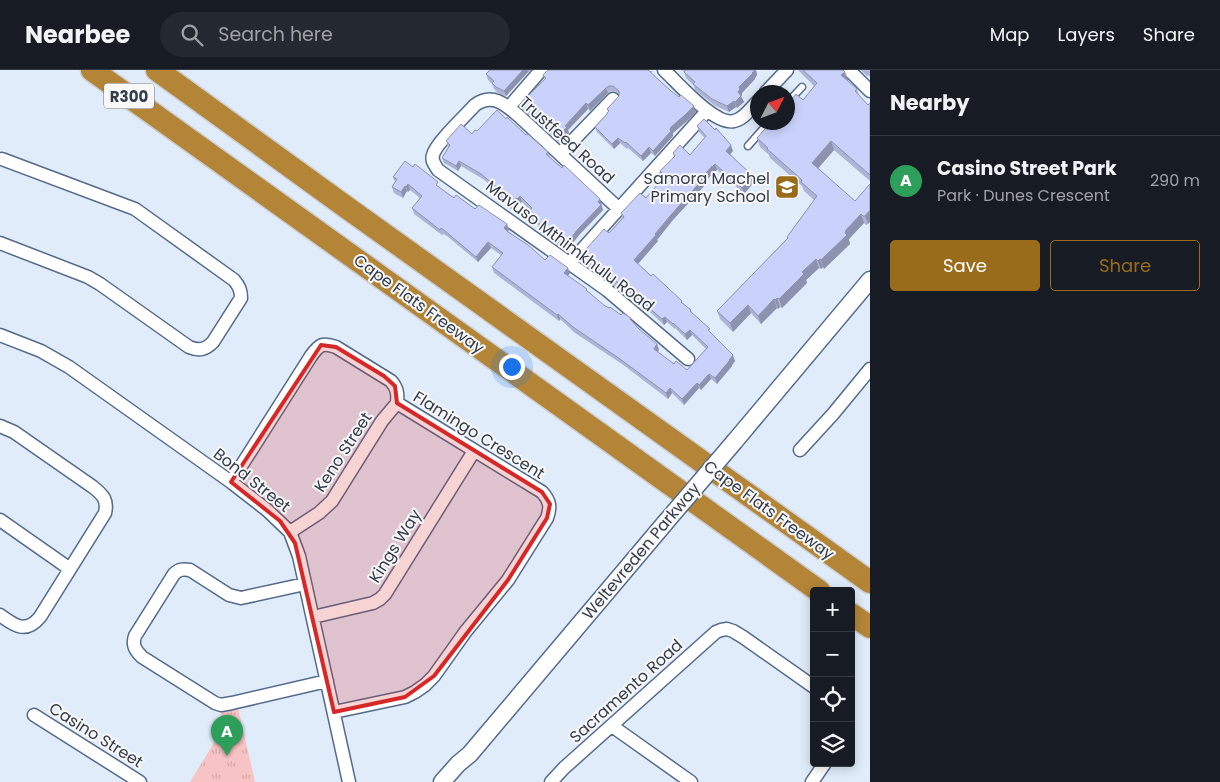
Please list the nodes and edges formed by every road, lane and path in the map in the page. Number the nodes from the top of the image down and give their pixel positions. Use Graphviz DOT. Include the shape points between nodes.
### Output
graph roads {
  1 [pos="92,70"];
  2 [pos="158,70"];
  3 [pos="542,70"];
  4 [pos="664,70"];
  5 [pos="787,70"];
  6 [pos="848,70"];
  7 [pos="773,85"];
  8 [pos="802,87"];
  9 [pos="870,91"];
  10 [pos="795,94"];
  11 [pos="613,99"];
  12 [pos="508,107"];
  13 [pos="707,111"];
  14 [pos="750,111"];
  15 [pos="762,130"];
  16 [pos="748,146"];
  17 [pos="560,154"];
  18 [pos="1,159"];
  19 [pos="432,160"];
  20 [pos="618,208"];
  21 [pos="0,244"];
  22 [pos="570,263"];
  23 [pos="870,280"];
  24 [pos="0,335"];
  25 [pos="688,359"];
  26 [pos="870,369"];
  27 [pos="397,402"];
  28 [pos="0,426"];
  29 [pos="800,450"];
  30 [pos="474,451"];
  31 [pos="232,482"];
  32 [pos="0,520"];
  33 [pos="290,532"];
  34 [pos="70,569"];
  35 [pos="870,582"];
  36 [pos="305,584"];
  37 [pos="813,587"];
  38 [pos="0,615"];
  39 [pos="313,617"];
  40 [pos="855,617"];
  41 [pos="870,628"];
  42 [pos="327,681"];
  43 [pos="810,684"];
  44 [pos="334,712"];
  45 [pos="34,715"];
  46 [pos="612,726"];
  47 [pos="470,754"];
  48 [pos="822,767"];
  49 [pos="140,782"];
  50 [pos="349,782"];
  51 [pos="442,782"];
  52 [pos="453,782"];
  53 [pos="551,782"];
  54 [pos="691,782"];
  55 [pos="812,782"];
  1 -- 37 [label="highway, Cape Flats Freeway / R300"];
  2 -- 35 [label="highway, Cape Flats Freeway / R300"];
  3 -- 12 [label="street"];
  4 -- 13 [label="street"];
  5 -- 7 [label="street"];
  6 -- 9 [label="street"];
  8 -- 10 [label="lane"];
  11 -- 17 [label="street"];
  12 -- 17 [label="street, Trustfeed Road"];
  12 -- 19 [label="street, Trustfeed Road" via="492,99 475,105 439,144"];
  13 -- 14 [label="street" via="722,120 734,121"];
  13 -- 20 [label="street"];
  15 -- 16 [label="lane"];
  17 -- 20 [label="street, Trustfeed Road"];
  18 -- 21 [label="street" via="135,209 234,280 241,291 241,298 208,348 196,350 88,277"];
  19 -- 22 [label="street, Mavuso Mthimkhulu Road" via="438,170"];
  20 -- 22 [label="street"];
  22 -- 25 [label="street, Mavuso Mthimkhulu Road" via="622,302"];
  23 -- 47 [label="street, Weltevreden Parkway, bridge"];
  24 -- 31 [label="street, Bond Street" via="54,357"];
  26 -- 29 [label="street"];
  27 -- 30 [label="street, Flamingo Crescent"];
  27 -- 31 [label="street, Flamingo Crescent" via="396,386 391,381 336,347 321,345"];
  27 -- 33 [label="street, Keno Street" via="332,501"];
  28 -- 34 [label="street" via="14,432 78,476 105,499 104,514"];
  30 -- 39 [label="street, Kings Way" via="385,594 372,602"];
  30 -- 44 [label="street, Flamingo Crescent" via="542,492 550,504 547,518 508,580 426,685 404,697"];
  31 -- 33 [label="street, Bond Street"];
  32 -- 34 [label="street"];
  33 -- 36 [label="street, Bond Street"];
  34 -- 38 [label="street" via="35,624 20,627"];
  36 -- 39 [label="street, Bond Street"];
  36 -- 42 [label="street" via="241,598 183,568 174,574 135,636 134,647 142,657 222,705"];
  39 -- 42 [label="street, Bond Street"];
  40 -- 41 [label="highway"];
  42 -- 44 [label="street, Bond Street"];
  43 -- 46 [label="street, Sacramento Road" via="743,637 727,629 721,630"];
  44 -- 50 [label="street, Bond Street"];
  45 -- 49 [label="street, Casino Street"];
  46 -- 53 [label="street, Sacramento Road"];
  46 -- 54 [label="street"];
  47 -- 51 [label="street, Weltevreden Parkway"];
  47 -- 52 [label="street, Weltevreden Parkway"];
  48 -- 55 [label="street"];
}
